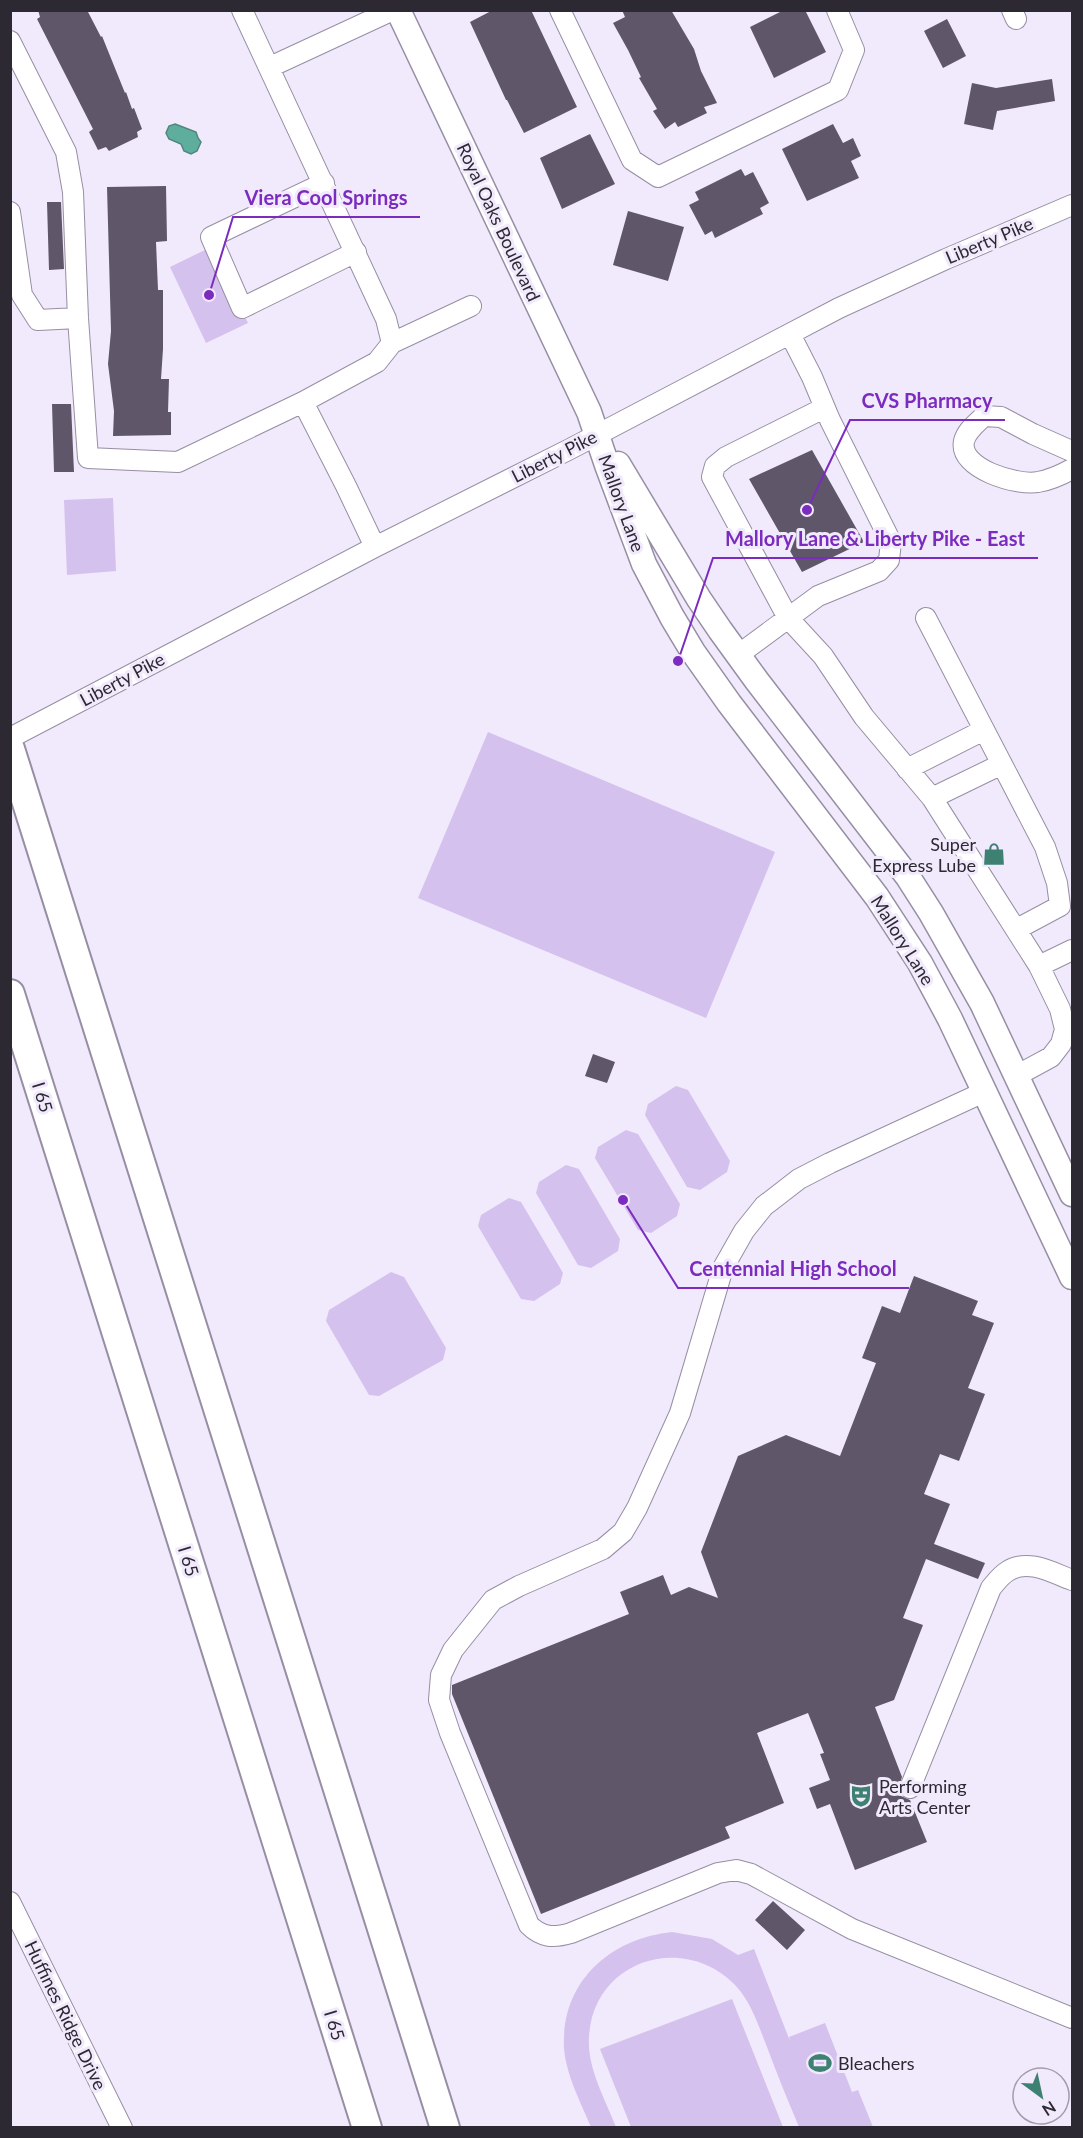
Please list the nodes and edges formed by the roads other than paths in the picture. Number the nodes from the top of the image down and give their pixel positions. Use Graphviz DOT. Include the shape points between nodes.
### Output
graph roads {
  1 [pos="242,10"];
  2 [pos="393,10"];
  3 [pos="398,10"];
  4 [pos="560,10"];
  5 [pos="837,10"];
  6 [pos="10,41"];
  7 [pos="270,67"];
  8 [pos="324,183"];
  9 [pos="1072,205"];
  10 [pos="10,212"];
  11 [pos="356,252"];
  12 [pos="471,306"];
  13 [pos="78,318"];
  14 [pos="790,334"];
  15 [pos="392,343"];
  16 [pos="303,402"];
  17 [pos="824,408"];
  18 [pos="598,434"];
  19 [pos="1072,454"];
  20 [pos="375,547"];
  21 [pos="788,618"];
  22 [pos="926,618"];
  23 [pos="738,655"];
  24 [pos="984,730"];
  25 [pos="10,738"];
  26 [pos="10,749"];
  27 [pos="1002,764"];
  28 [pos="907,768"];
  29 [pos="932,798"];
  30 [pos="1017,929"];
  31 [pos="1072,950"];
  32 [pos="1039,966"];
  33 [pos="10,994"];
  34 [pos="1066,1051"];
  35 [pos="1016,1076"];
  36 [pos="984,1092"];
  37 [pos="1072,1194"];
  38 [pos="1072,1277"];
  39 [pos="1072,1580"];
  40 [pos="910,1788"];
  41 [pos="10,1902"];
  42 [pos="1072,2018"];
  43 [pos="122,2127"];
  44 [pos="367,2127"];
  45 [pos="445,2127"];
  1 -- 7 [label="street"];
  2 -- 7 [label="street"];
  3 -- 18 [label="main road, Royal Oaks Boulevard"];
  4 -- 5 [label="street" via="632,160 658,177 838,90 854,50"];
  6 -- 13 [label="street" via="66,152 73,192"];
  7 -- 8 [label="street"];
  8 -- 11 [label="street"];
  8 -- 11 [label="street" via="211,237 242,308"];
  9 -- 14 [label="street, Liberty Pike" via="946,259"];
  10 -- 13 [label="street" via="22,296 38,320"];
  11 -- 15 [label="street" via="386,319"];
  12 -- 15 [label="street"];
  13 -- 16 [label="street" via="88,458 178,462"];
  14 -- 17 [label="street"];
  14 -- 18 [label="street, Liberty Pike"];
  15 -- 16 [label="street" via="377,362"];
  16 -- 20 [label="street"];
  17 -- 21 [label="street" via="891,542 889,560 879,571 818,596"];
  17 -- 21 [label="street" via="726,457 715,466 712,477"];
  18 -- 20 [label="street, Liberty Pike"];
  18 -- 23 [label="main road, Mallory Lane"];
  18 -- 36 [label="main road, Mallory Lane" via="644,564 672,617 729,704 900,931 950,1019"];
  19 -- 19 [label="street" via="1056,478 1035,483 982,470 966,457 963,443 969,429 984,416 1001,417"];
  20 -- 25 [label="street, Liberty Pike"];
  21 -- 23 [label="street"];
  21 -- 28 [label="street" via="822,656 864,717"];
  22 -- 24 [label="street"];
  23 -- 35 [label="main road, Mallory Lane" via="932,913 982,1003"];
  24 -- 27 [label="street"];
  24 -- 28 [label="street"];
  26 -- 45 [label="highway"];
  27 -- 29 [label="street"];
  27 -- 30 [label="street" via="1045,847 1060,906"];
  28 -- 29 [label="street"];
  29 -- 30 [label="street"];
  30 -- 32 [label="street"];
  31 -- 32 [label="street"];
  32 -- 34 [label="street" via="1060,1009"];
  33 -- 44 [label="highway, I 65 / I 65"];
  34 -- 35 [label="street"];
  35 -- 36 [label="main road"];
  35 -- 37 [label="main road, Mallory Lane"];
  36 -- 38 [label="main road, Mallory Lane"];
  36 -- 42 [label="street" via="799,1179 764,1206 723,1268 680,1413 623,1532 603,1549 493,1600 453,1650 441,1675 439,1700 529,1925 539,1934 557,1937 571,1933 718,1873 736,1870 751,1874 852,1929"];
  39 -- 40 [label="street" via="1020,1565 1006,1571 991,1588"];
  41 -- 43 [label="street, Huffines Ridge Drive"];
}
